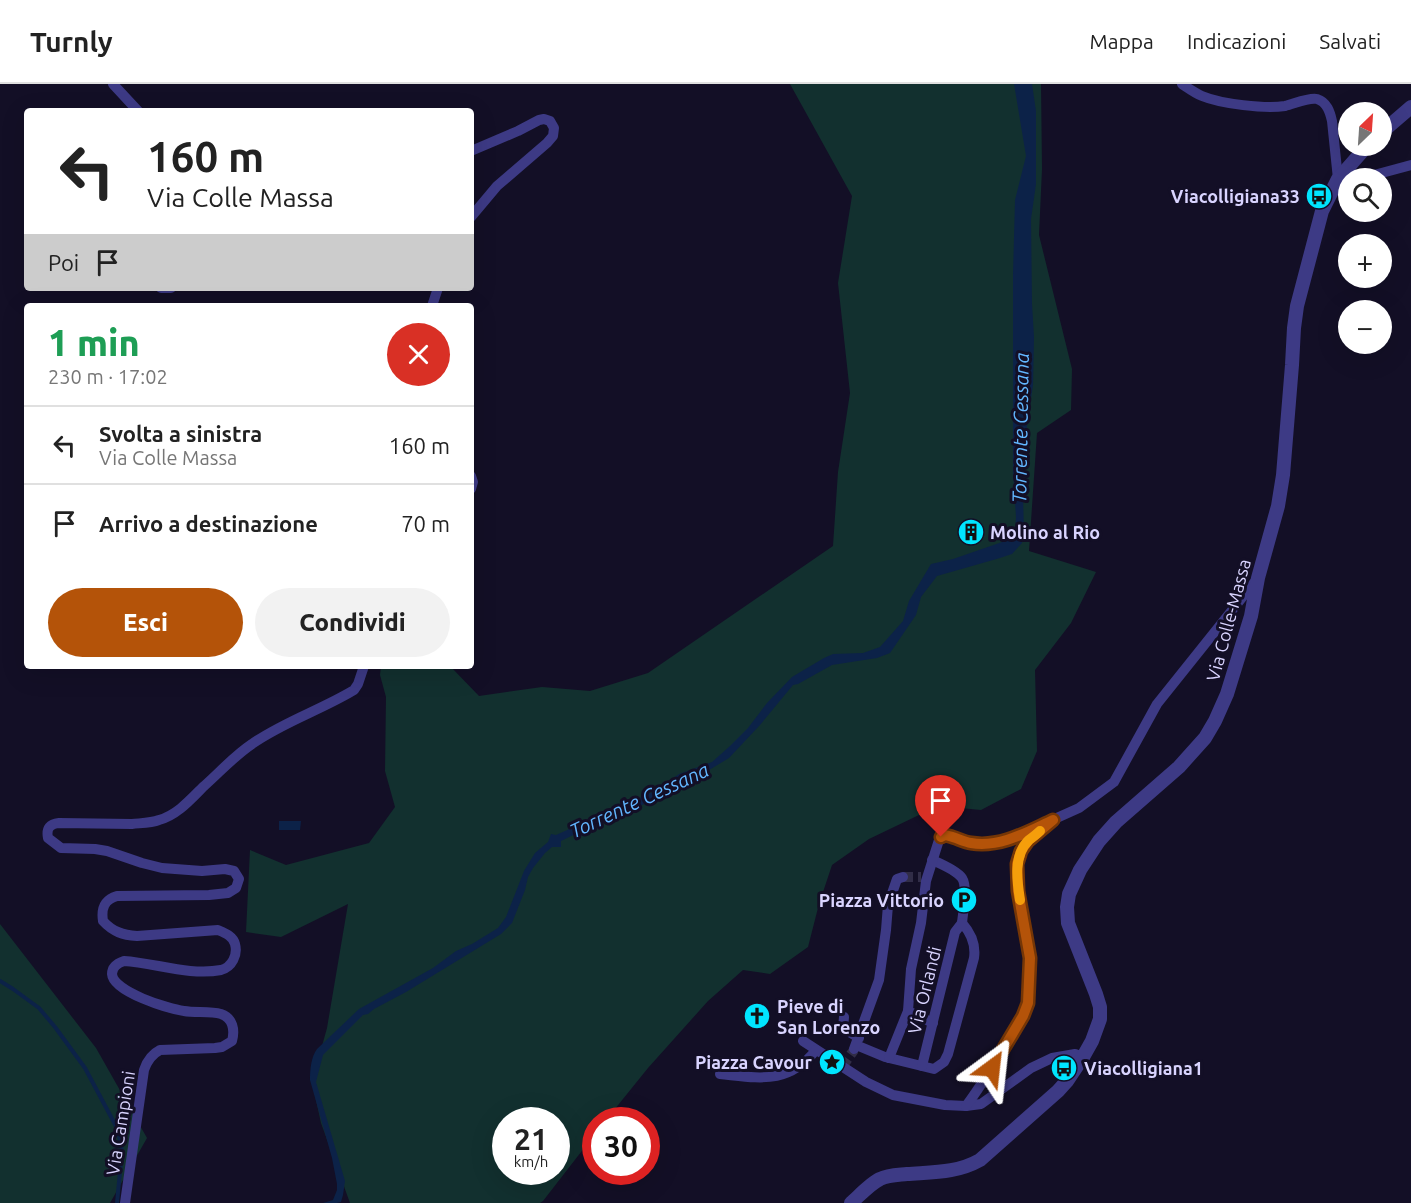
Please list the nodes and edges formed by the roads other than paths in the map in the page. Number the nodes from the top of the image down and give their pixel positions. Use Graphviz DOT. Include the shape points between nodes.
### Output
graph roads {
  1 [pos="112,84"];
  2 [pos="1182,84"];
  3 [pos="1411,107"];
  4 [pos="135,108"];
  5 [pos="1392,123"];
  6 [pos="474,150"];
  7 [pos="1411,165"];
  8 [pos="1392,170"];
  9 [pos="1338,175"];
  10 [pos="1338,186"];
  11 [pos="474,212"];
  12 [pos="1258,578"];
  13 [pos="363,669"];
  14 [pos="1053,820"];
  15 [pos="932,860"];
  16 [pos="903,877"];
  17 [pos="962,923"];
  18 [pos="908,1011"];
  19 [pos="844,1017"];
  20 [pos="933,1023"];
  21 [pos="803,1041"];
  22 [pos="856,1044"];
  23 [pos="816,1050"];
  24 [pos="1083,1057"];
  25 [pos="889,1058"];
  26 [pos="922,1066"];
  27 [pos="720,1074"];
  28 [pos="966,1106"];
  29 [pos="125,1203"];
  30 [pos="851,1203"];
  1 -- 4 [label="street"];
  2 -- 9 [label="street" via="1203,96 1226,102 1272,107 1313,98 1323,102 1332,121"];
  3 -- 5 [label="street"];
  6 -- 11 [label="street" via="539,120 550,121 554,128 547,143 497,186"];
  7 -- 8 [label="street"];
  10 -- 12 [label="street, Via Colle-Massa" via="1322,211 1297,306 1283,475"];
  12 -- 14 [label="street" via="1157,704 1114,782 1079,808"];
  12 -- 24 [label="street, Via Colle-Massa" via="1251,616 1227,694 1205,738 1099,841 1069,894 1068,923 1100,1007 1100,1019"];
  13 -- 29 [label="street, Via Campioni" via="354,690 252,744 169,816 143,823 59,823 49,827 48,838 61,848 107,851 142,864 182,870 229,869 239,879 236,888 228,893 117,896 103,908 103,921 126,935 218,930 228,934 236,946 232,963 222,969 193,970 124,961 113,970 115,981 126,990 173,1009 222,1014 233,1024 234,1031 232,1041 222,1047 160,1050 148,1060"];
  14 -- 15 [label="street" via="1001,842 974,843 945,835 939,840"];
  14 -- 28 [label="street" via="1028,841 1017,864 1030,958 1028,1003"];
  15 -- 17 [label="street" via="962,879"];
  15 -- 18 [label="street" via="924,878"];
  16 -- 22 [label="street" via="897,879 888,905 879,980"];
  17 -- 20 [label="street, Via Orlandi" via="955,932"];
  17 -- 26 [label="street" via="975,950 948,1054 934,1069"];
  18 -- 20 [label="street"];
  18 -- 25 [label="street"];
  19 -- 22 [label="street" via="843,1028"];
  20 -- 26 [label="street, Via Orlandi"];
  21 -- 23 [label="street"];
  22 -- 25 [label="street"];
  23 -- 27 [label="street" via="793,1072 766,1078"];
  23 -- 28 [label="street" via="893,1095"];
  24 -- 28 [label="street" via="1075,1054 1052,1058 1031,1068 981,1104"];
  24 -- 30 [label="street, Via Colle-Massa" via="1058,1091 980,1160 955,1170 882,1178"];
  25 -- 26 [label="street"];
}
